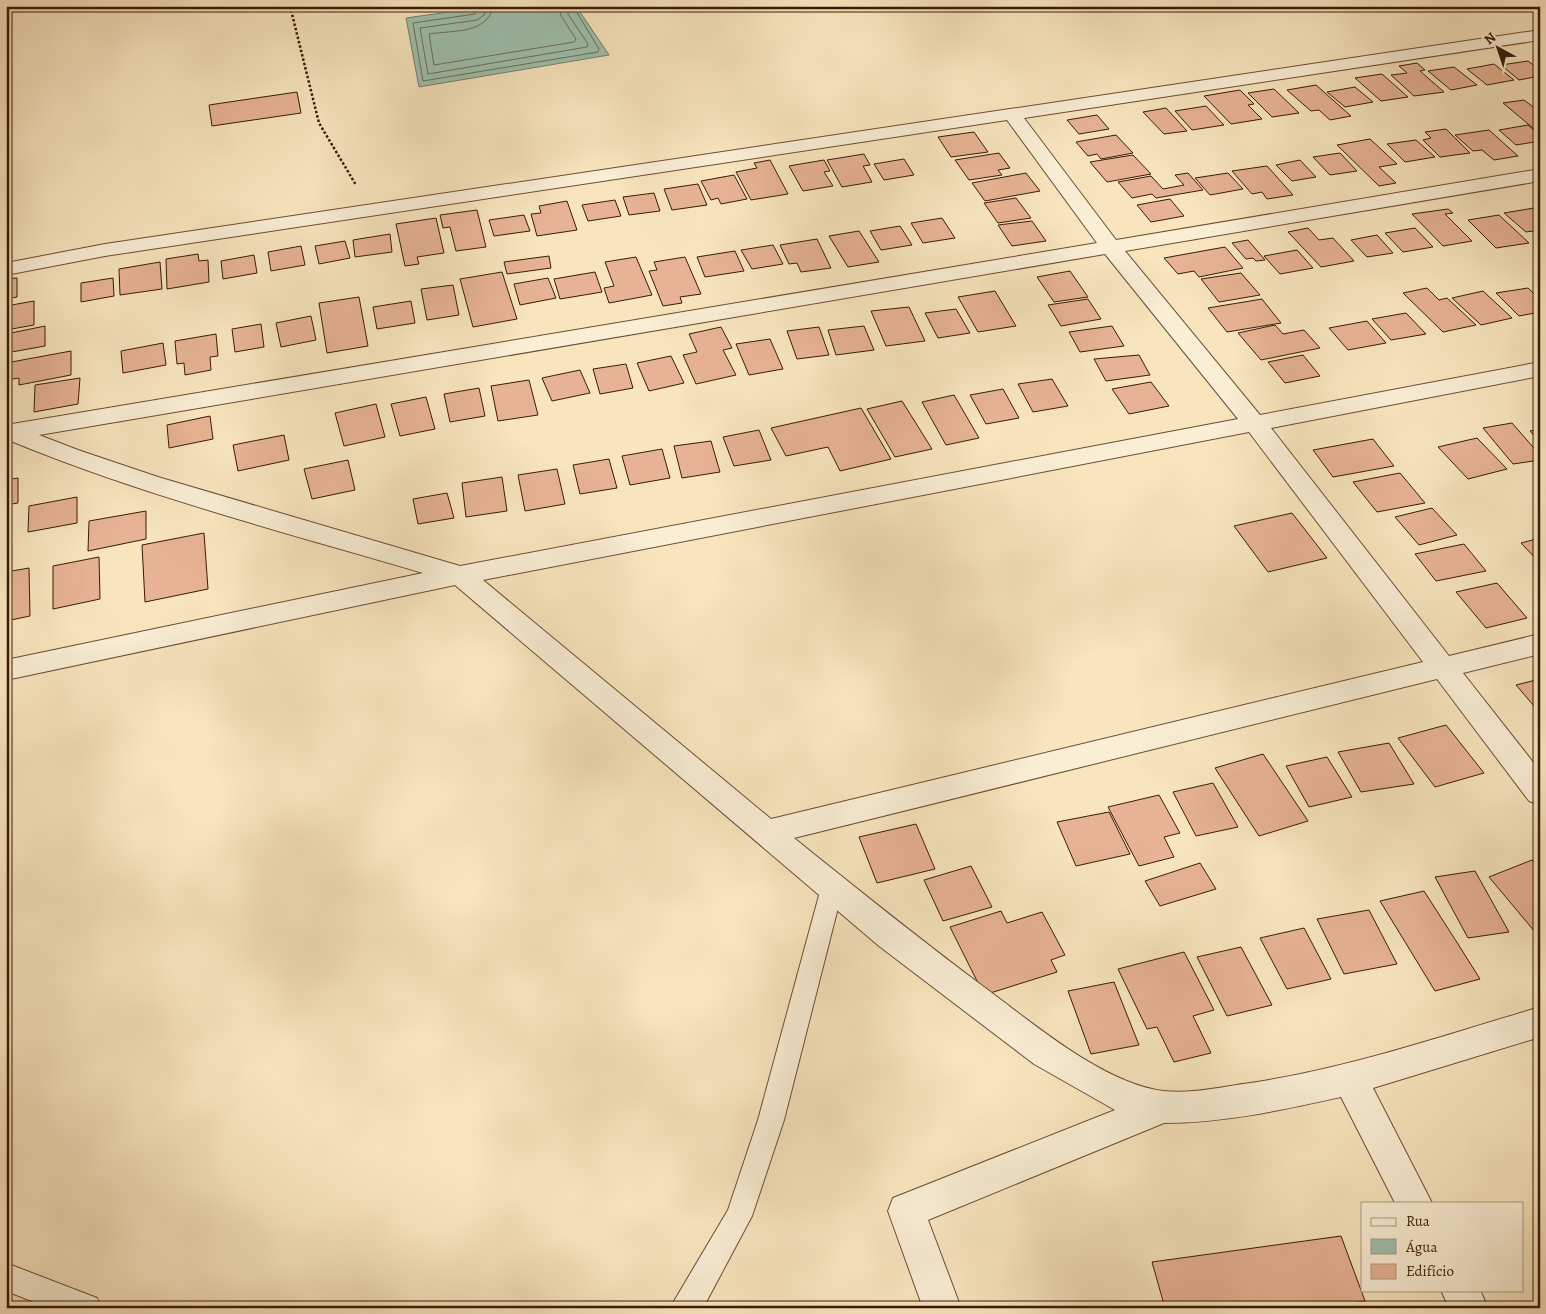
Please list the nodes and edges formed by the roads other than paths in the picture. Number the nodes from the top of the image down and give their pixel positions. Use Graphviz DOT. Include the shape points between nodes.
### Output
graph roads {
  1 [pos="1540,35"];
  2 [pos="1012,114"];
  3 [pos="1540,175"];
  4 [pos="1111,248"];
  5 [pos="6,269"];
  6 [pos="1540,369"];
  7 [pos="1255,424"];
  8 [pos="8,432"];
  9 [pos="460,575"];
  10 [pos="1540,644"];
  11 [pos="1441,668"];
  12 [pos="6,670"];
  13 [pos="1540,793"];
  14 [pos="767,832"];
  15 [pos="832,888"];
  16 [pos="1540,1022"];
  17 [pos="1350,1079"];
  18 [pos="1163,1107"];
  19 [pos="1413,1202"];
  20 [pos="6,1277"];
  21 [pos="1461,1292"];
  22 [pos="87,1308"];
  23 [pos="684,1308"];
  24 [pos="942,1308"];
  25 [pos="1469,1308"];
  1 -- 2 [label="street"];
  2 -- 4 [label="street"];
  2 -- 5 [label="street" via="370,209 105,250"];
  3 -- 4 [label="street"];
  4 -- 7 [label="street"];
  4 -- 8 [label="street"];
  6 -- 7 [label="street"];
  7 -- 9 [label="street"];
  7 -- 11 [label="street"];
  8 -- 9 [label="street" via="149,482"];
  9 -- 12 [label="street"];
  9 -- 14 [label="street"];
  10 -- 11 [label="street"];
  11 -- 13 [label="street"];
  11 -- 14 [label="street"];
  14 -- 15 [label="street"];
  15 -- 18 [label="street" via="890,936 1046,1053 1118,1095"];
  15 -- 23 [label="lane" via="771,1120 739,1216 692,1300"];
  16 -- 17 [label="street"];
  17 -- 18 [label="street" via="1268,1097"];
  17 -- 19 [label="street"];
  18 -- 24 [label="street" via="906,1211"];
  20 -- 22 [label="lane"];
  21 -- 25 [label="street"];
}
